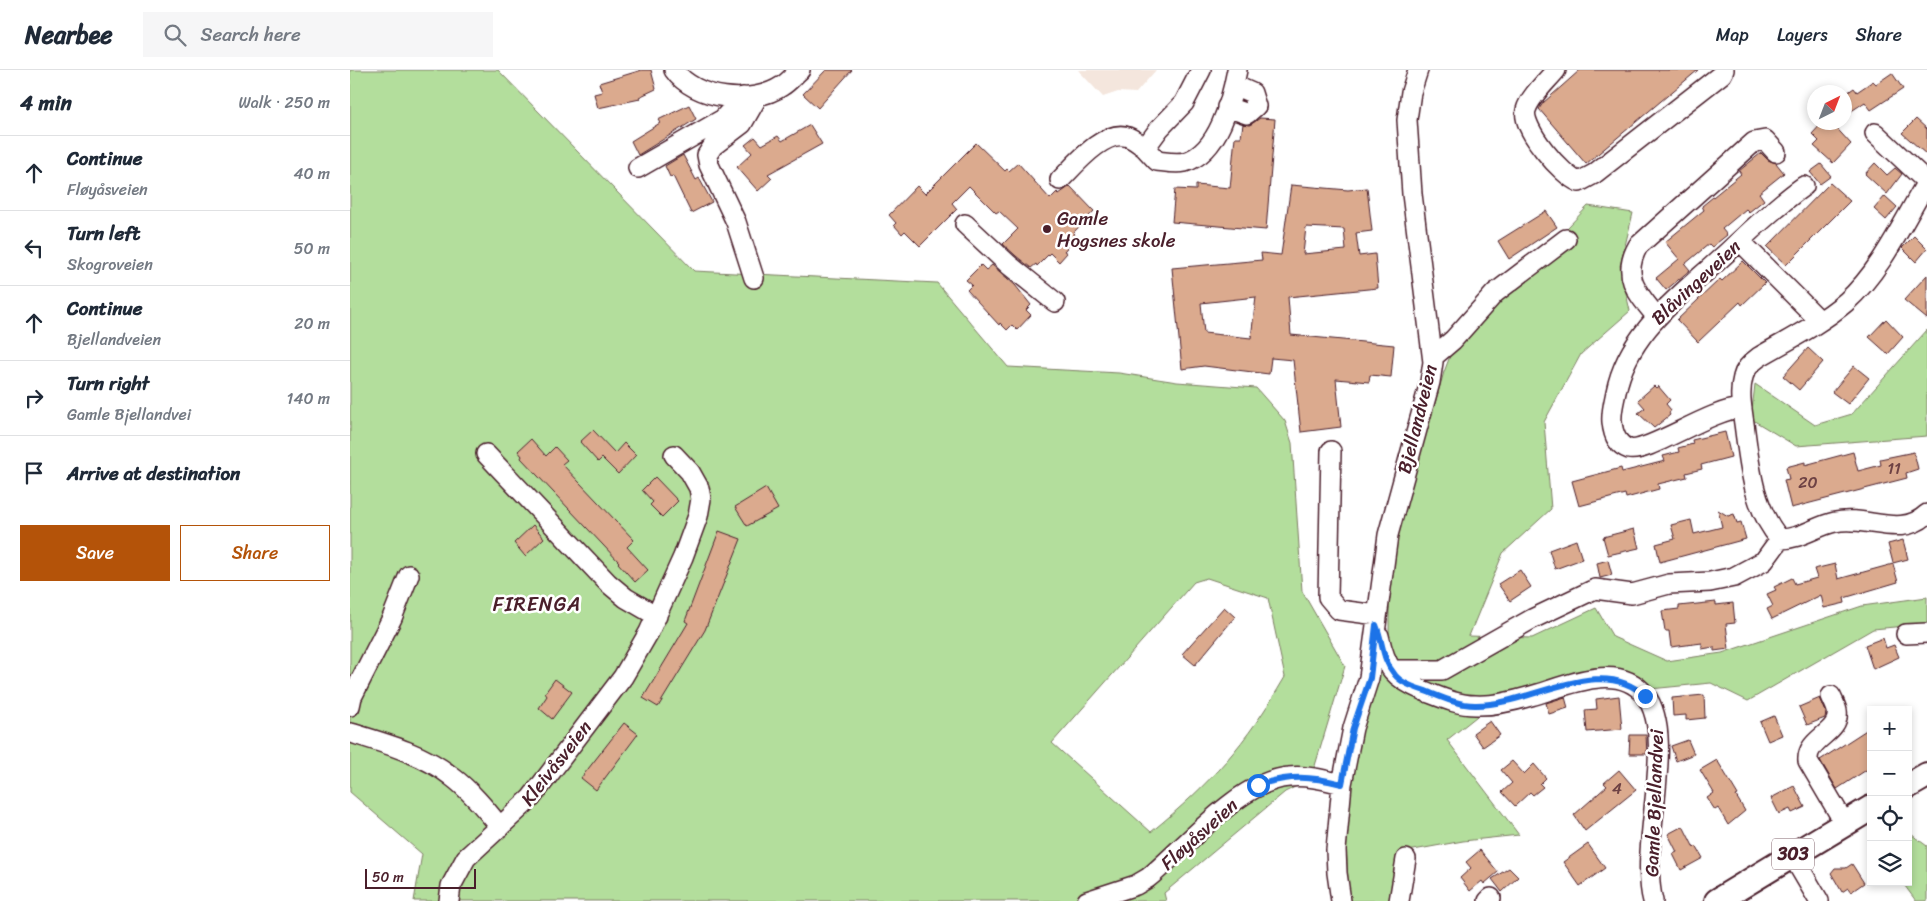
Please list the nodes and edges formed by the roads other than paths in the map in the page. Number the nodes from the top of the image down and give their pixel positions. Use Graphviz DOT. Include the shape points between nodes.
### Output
graph roads {
  1 [pos="674,70"];
  2 [pos="800,70"];
  3 [pos="1202,70"];
  4 [pos="1418,70"];
  5 [pos="1556,70"];
  6 [pos="1724,70"];
  7 [pos="1236,77"];
  8 [pos="750,97"];
  9 [pos="1227,107"];
  10 [pos="1874,133"];
  11 [pos="1145,148"];
  12 [pos="1776,152"];
  13 [pos="638,168"];
  14 [pos="1060,180"];
  15 [pos="1927,182"];
  16 [pos="1804,186"];
  17 [pos="965,224"];
  18 [pos="1566,239"];
  19 [pos="1740,240"];
  20 [pos="754,278"];
  21 [pos="1055,302"];
  22 [pos="1656,316"];
  23 [pos="1820,321"];
  24 [pos="1432,357"];
  25 [pos="1742,408"];
  26 [pos="1331,451"];
  27 [pos="486,454"];
  28 [pos="674,455"];
  29 [pos="1927,514"];
  30 [pos="1780,539"];
  31 [pos="409,575"];
  32 [pos="656,616"];
  33 [pos="1377,620"];
  34 [pos="1927,633"];
  35 [pos="1906,634"];
  36 [pos="1392,670"];
  37 [pos="1831,696"];
  38 [pos="350,706"];
  39 [pos="350,732"];
  40 [pos="1927,775"];
  41 [pos="1342,784"];
  42 [pos="1912,784"];
  43 [pos="1867,810"];
  44 [pos="1845,824"];
  45 [pos="500,827"];
  46 [pos="1792,856"];
  47 [pos="1406,858"];
  48 [pos="449,901"];
  49 [pos="1087,901"];
  50 [pos="1342,901"];
  51 [pos="1399,901"];
  52 [pos="1653,901"];
  53 [pos="1717,901"];
  54 [pos="1819,901"];
  1 -- 8 [label="street" via="692,86 718,95"];
  2 -- 8 [label="street" via="782,87"];
  3 -- 11 [label="street" via="1184,103"];
  4 -- 24 [label="street, Bjellandveien" via="1407,120 1412,194"];
  5 -- 6 [label="street" via="1527,106 1525,119 1528,128 1561,170 1579,182 1659,126"];
  7 -- 9 [label="street"];
  7 -- 9 [label="street" via="1252,94 1256,106 1246,114"];
  8 -- 13 [label="street" via="723,118"];
  8 -- 20 [label="street" via="742,124 713,146 707,155 736,222"];
  9 -- 11 [label="street" via="1207,149 1185,162 1157,161"];
  10 -- 15 [label="street"];
  11 -- 14 [label="street" via="1128,137 1114,137 1090,150"];
  12 -- 22 [label="street" via="1765,140 1754,142 1638,246 1631,258 1630,277"];
  15 -- 23 [label="street" via="1868,276 1846,302"];
  16 -- 19 [label="street, Blåvingeveien" via="1778,204"];
  17 -- 21 [label="street"];
  18 -- 24 [label="street" via="1495,293 1453,340"];
  19 -- 22 [label="street, Blåvingeveien"];
  19 -- 23 [label="street"];
  22 -- 25 [label="street, Blåvingeveien" via="1629,354 1618,380 1611,415 1618,441 1629,449 1640,449 1721,411"];
  23 -- 25 [label="street" via="1751,363 1743,377"];
  24 -- 33 [label="street, Bjellandveien" via="1430,382 1388,535"];
  25 -- 30 [label="street" via="1755,492 1770,527"];
  26 -- 33 [label="street" via="1328,598 1338,610"];
  27 -- 32 [label="street" via="608,583"];
  28 -- 32 [label="street, Kleivåsveien" via="690,472 701,499 683,557"];
  29 -- 30 [label="street" via="1906,526 1834,522 1801,536"];
  30 -- 36 [label="street" via="1764,561 1734,577 1669,584 1632,594 1595,589 1442,670"];
  31 -- 38 [label="street"];
  32 -- 45 [label="street, Kleivåsveien" via="623,677 522,809"];
  33 -- 36 [label="street, Gamle Bjellandvei" via="1383,654"];
  33 -- 41 [label="street, Bjellandveien" via="1370,678 1353,728"];
  34 -- 35 [label="street"];
  36 -- 52 [label="street, Gamle Bjellandvei" via="1406,684 1475,706 1531,696 1582,680 1616,679 1636,687 1645,696 1658,729 1649,853"];
  37 -- 44 [label="street" via="1837,717 1807,754"];
  39 -- 45 [label="street" via="425,760 450,775 480,802"];
  40 -- 42 [label="main road"];
  41 -- 49 [label="street, Fløyåsveien" via="1289,776 1258,785 1233,802 1148,878"];
  41 -- 50 [label="street, Bjellandveien" via="1336,850"];
  43 -- 44 [label="main road, 303"];
  44 -- 46 [label="main road, 303"];
  45 -- 48 [label="street, Kleivåsveien" via="466,858 451,886"];
  46 -- 53 [label="main road, 303"];
  46 -- 54 [label="street"];
  47 -- 51 [label="street"];
}
